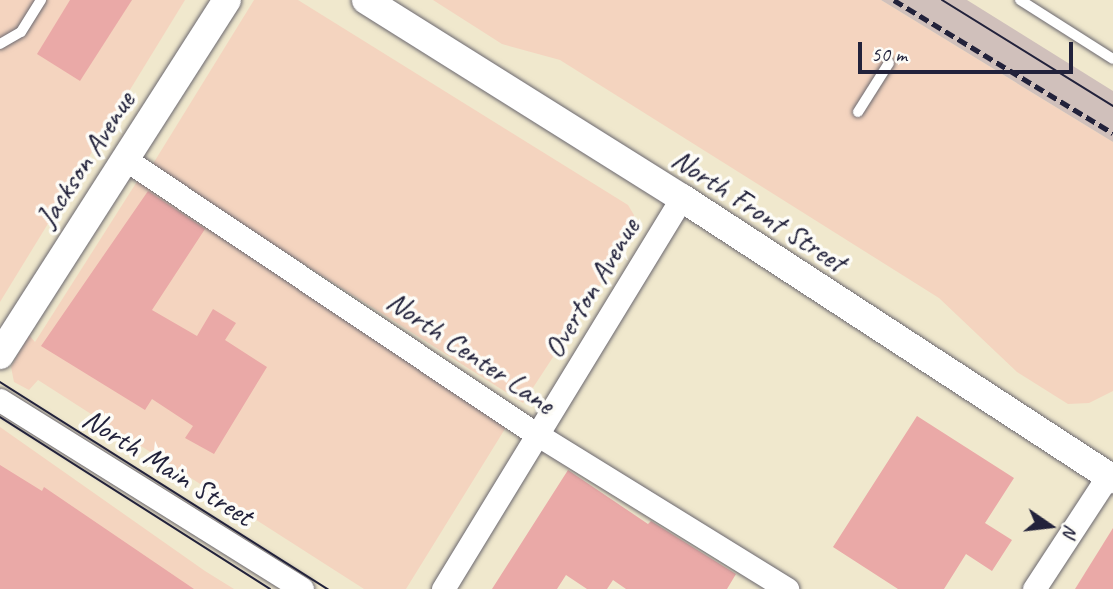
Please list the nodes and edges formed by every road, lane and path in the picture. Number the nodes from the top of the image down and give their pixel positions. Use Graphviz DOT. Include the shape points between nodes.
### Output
graph roads {
  1 [pos="41,0"];
  2 [pos="227,0"];
  3 [pos="366,0"];
  4 [pos="1020,0"];
  5 [pos="0,44"];
  6 [pos="1113,59"];
  7 [pos="889,64"];
  8 [pos="858,112"];
  9 [pos="125,159"];
  10 [pos="681,198"];
  11 [pos="0,355"];
  12 [pos="0,400"];
  13 [pos="538,435"];
  14 [pos="1111,475"];
  15 [pos="302,589"];
  16 [pos="443,589"];
  17 [pos="787,589"];
  18 [pos="1034,589"];
  1 -- 5 [label="lane" via="21,32"];
  2 -- 9 [label="street, Jackson Avenue"];
  3 -- 10 [label="street, North Front Street"];
  4 -- 6 [label="lane"];
  7 -- 8 [label="lane"];
  9 -- 11 [label="street, Jackson Avenue"];
  9 -- 13 [label="street, North Center Lane"];
  10 -- 13 [label="street, Overton Avenue"];
  10 -- 14 [label="street, North Front Street"];
  12 -- 15 [label="street, North Main Street"];
  13 -- 16 [label="street, Overton Avenue"];
  13 -- 17 [label="street, North Center Lane"];
  14 -- 18 [label="street"];
}
